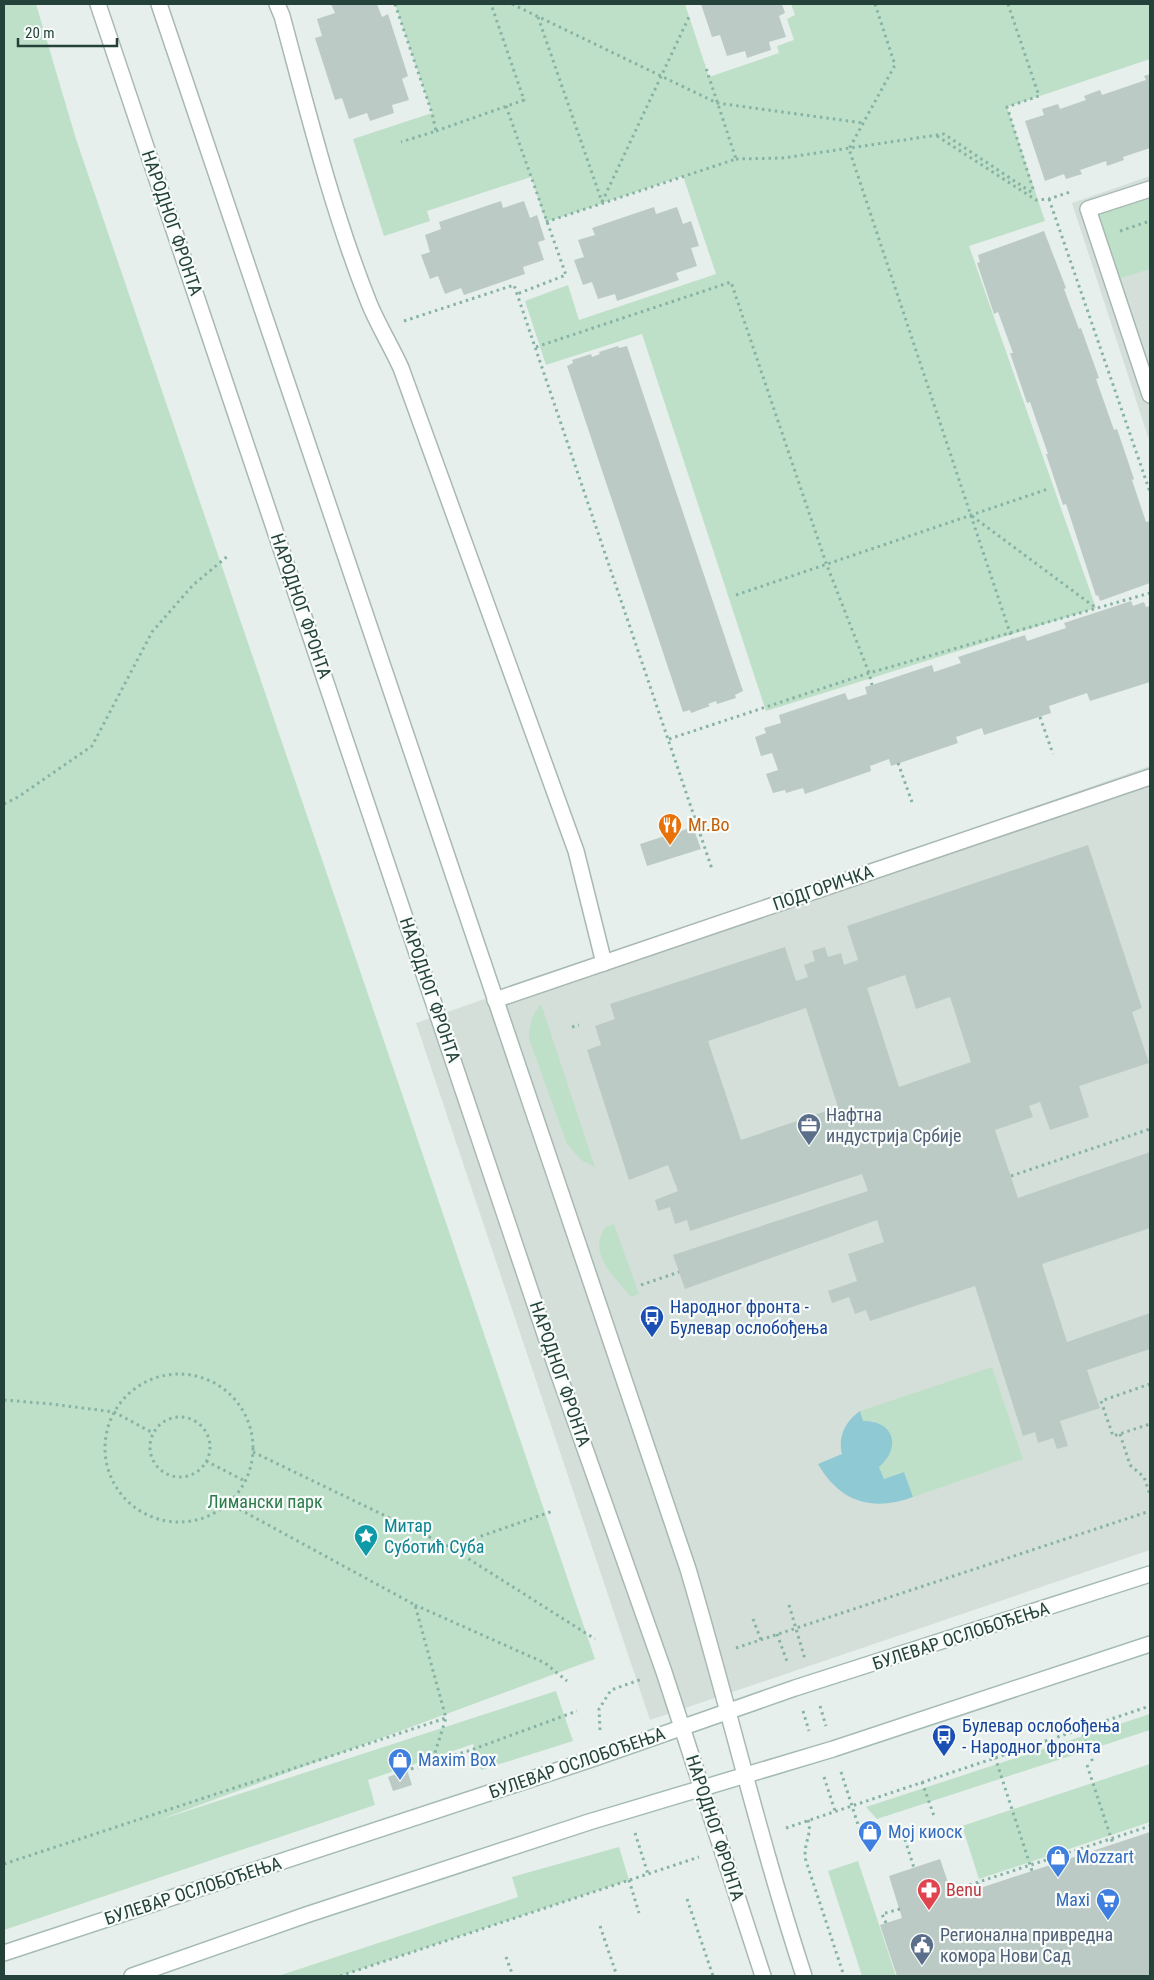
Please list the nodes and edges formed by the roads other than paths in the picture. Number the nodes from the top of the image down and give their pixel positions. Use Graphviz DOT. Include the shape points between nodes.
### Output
graph roads {
  1 [pos="98,4"];
  2 [pos="159,4"];
  3 [pos="277,4"];
  4 [pos="1150,189"];
  5 [pos="1150,395"];
  6 [pos="1150,777"];
  7 [pos="604,963"];
  8 [pos="496,1000"];
  9 [pos="1150,1574"];
  10 [pos="1150,1644"];
  11 [pos="728,1711"];
  12 [pos="682,1727"];
  13 [pos="745,1775"];
  14 [pos="703,1788"];
  15 [pos="4,1953"];
  16 [pos="132,1976"];
  17 [pos="763,1976"];
  18 [pos="804,1976"];
  1 -- 12 [label="street, НАРОДНОГ ФРОНТА" via="552,1355"];
  2 -- 8 [label="street"];
  3 -- 7 [label="street" via="323,168 359,276 401,368 576,851"];
  4 -- 5 [label="street" via="1088,209"];
  6 -- 7 [label="street, ПОДГОРИЧКА"];
  7 -- 8 [label="street, ПОДГОРИЧКА"];
  8 -- 11 [label="street" via="688,1569"];
  9 -- 11 [label="street, БУЛЕВАР ОСЛОБОЂЕЊА"];
  10 -- 13 [label="street"];
  11 -- 12 [label="street, БУЛЕВАР ОСЛОБОЂЕЊА"];
  11 -- 13 [label="street"];
  12 -- 14 [label="street, НАРОДНОГ ФРОНТА"];
  12 -- 15 [label="street, БУЛЕВАР ОСЛОБОЂЕЊА"];
  13 -- 14 [label="street"];
  13 -- 18 [label="street" via="778,1899"];
  14 -- 16 [label="street" via="306,1915"];
  14 -- 17 [label="street, НАРОДНОГ ФРОНТА"];
}
